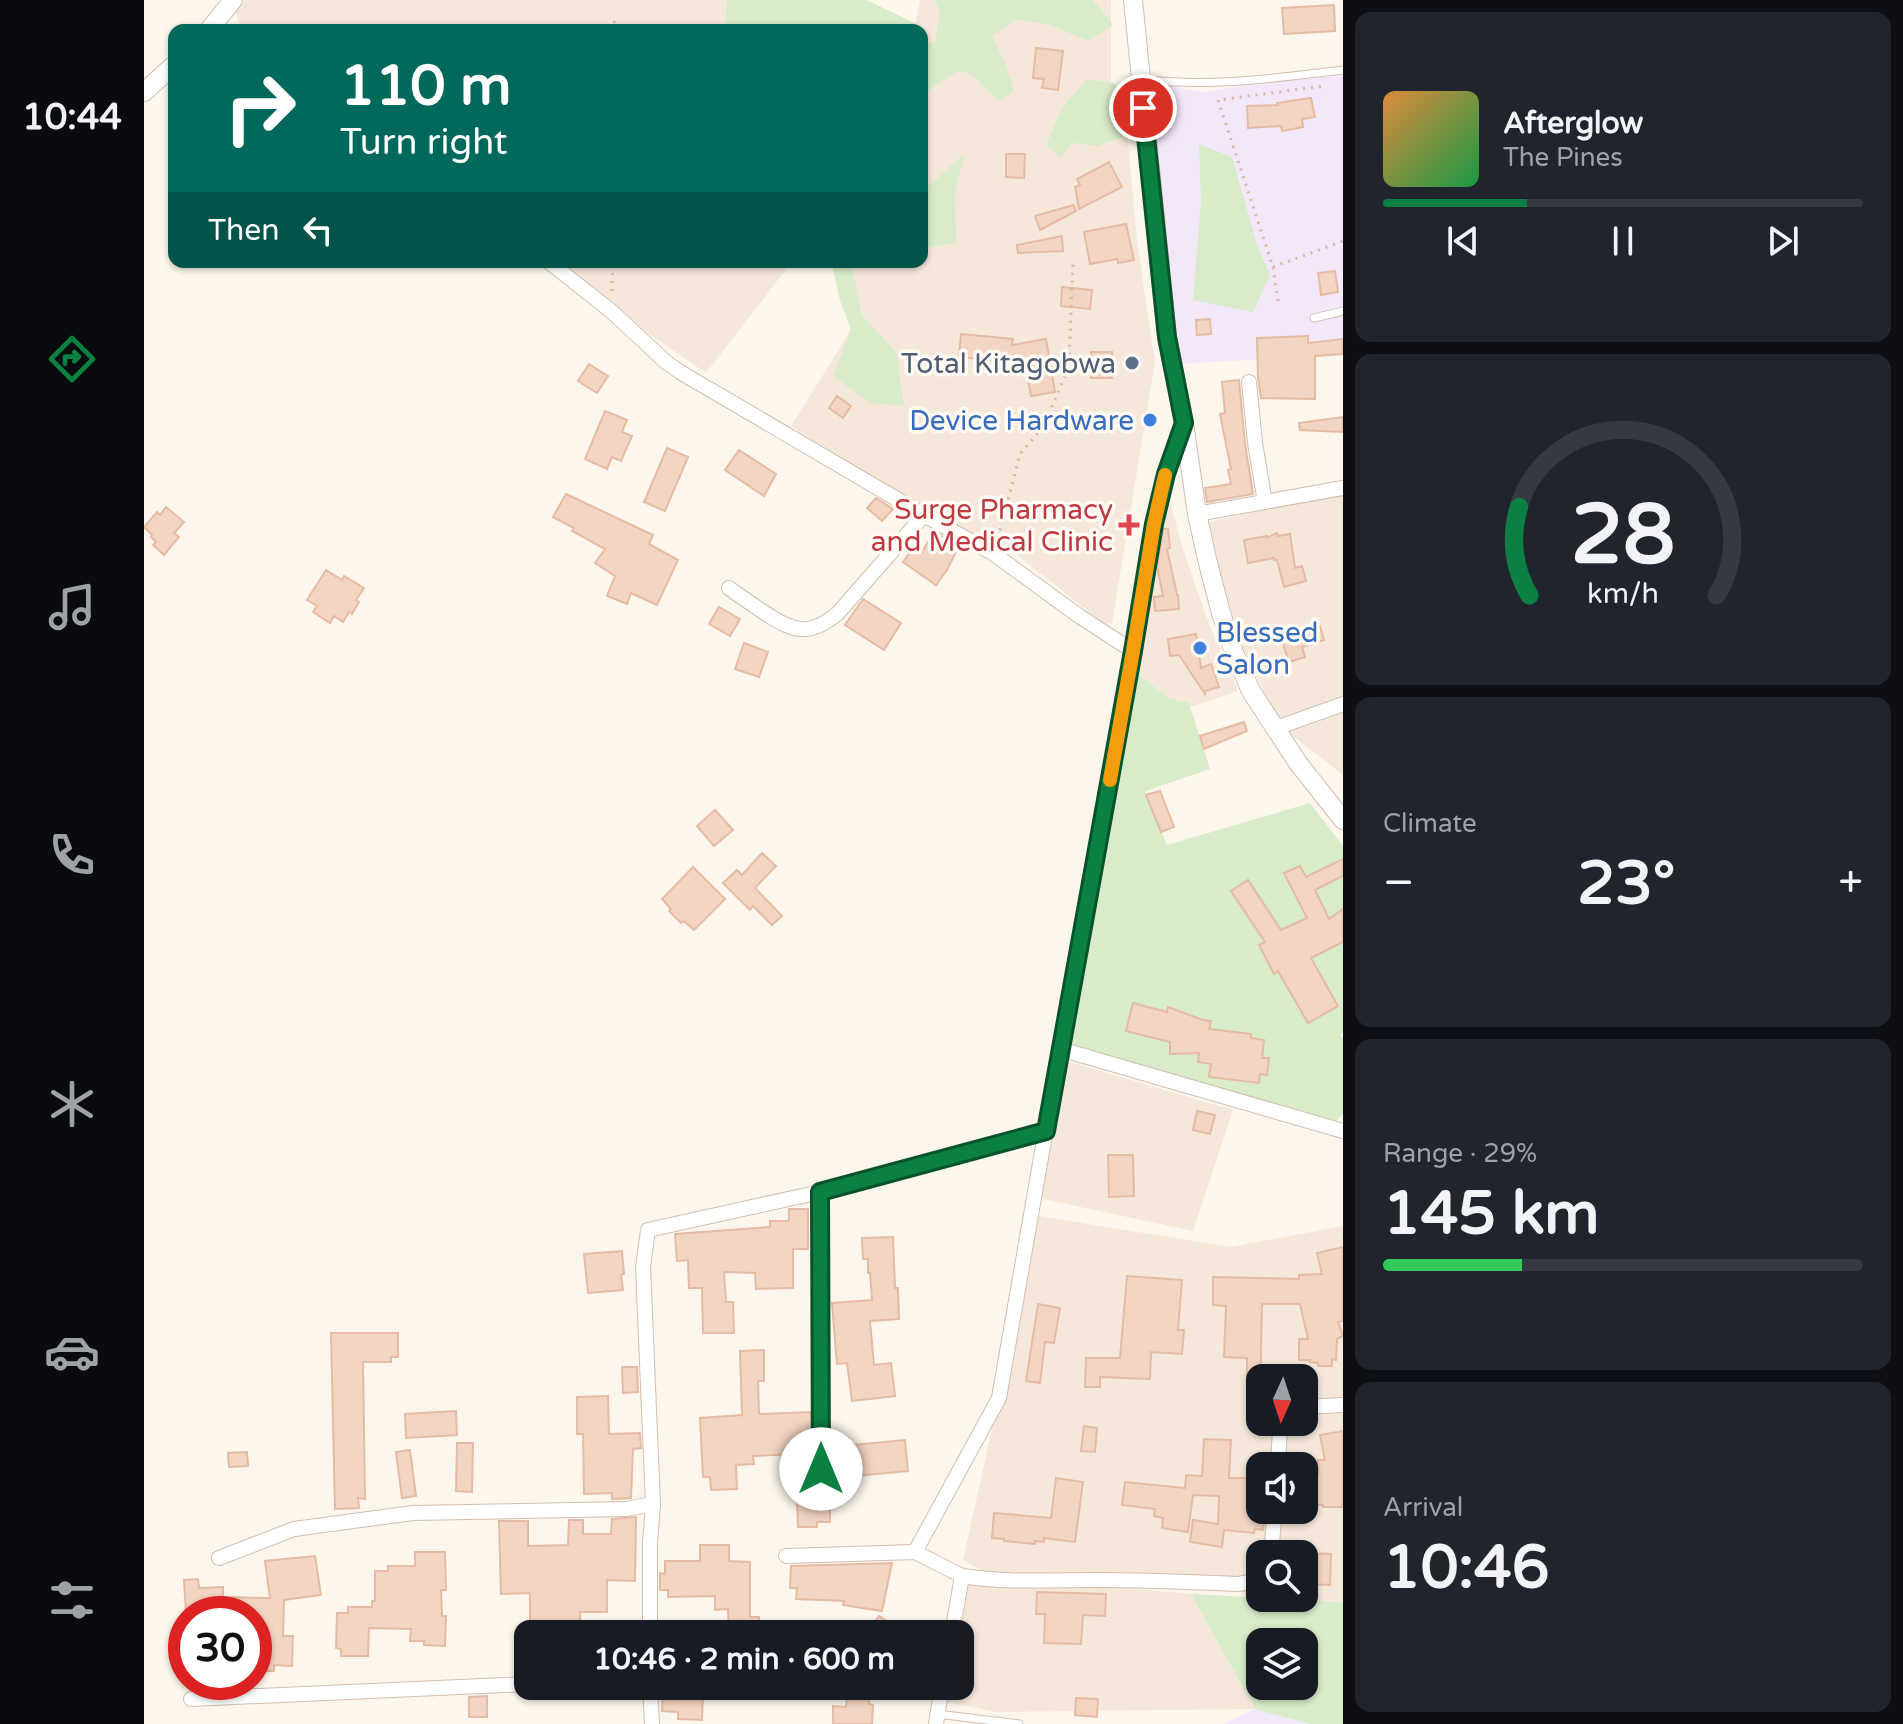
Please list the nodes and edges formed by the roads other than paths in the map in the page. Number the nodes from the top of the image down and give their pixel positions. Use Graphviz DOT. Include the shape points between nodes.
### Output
graph roads {
  1 [pos="233,0"];
  2 [pos="1133,0"];
  3 [pos="214,24"];
  4 [pos="168,70"];
  5 [pos="1343,70"];
  6 [pos="1140,79"];
  7 [pos="144,92"];
  8 [pos="557,268"];
  9 [pos="1343,311"];
  10 [pos="1314,318"];
  11 [pos="1249,382"];
  12 [pos="1184,423"];
  13 [pos="1343,488"];
  14 [pos="1265,502"];
  15 [pos="1197,514"];
  16 [pos="924,515"];
  17 [pos="729,588"];
  18 [pos="1133,651"];
  19 [pos="1343,704"];
  20 [pos="1276,728"];
  21 [pos="1343,820"];
  22 [pos="1060,1049"];
  23 [pos="1046,1131"];
  24 [pos="1343,1131"];
  25 [pos="820,1192"];
  26 [pos="1343,1405"];
  27 [pos="1318,1406"];
  28 [pos="821,1469"];
  29 [pos="653,1504"];
  30 [pos="915,1552"];
  31 [pos="786,1556"];
  32 [pos="219,1558"];
  33 [pos="962,1576"];
  34 [pos="1246,1583"];
  35 [pos="650,1620"];
  36 [pos="954,1620"];
  37 [pos="514,1685"];
  38 [pos="272,1695"];
  39 [pos="651,1700"];
  40 [pos="937,1719"];
  41 [pos="652,1724"];
  42 [pos="1019,1724"];
  1 -- 3 [label="street"];
  2 -- 6 [label="street"];
  4 -- 7 [label="street"];
  5 -- 6 [label="lane" via="1194,84"];
  6 -- 12 [label="street" via="1167,337"];
  8 -- 16 [label="street" via="680,372"];
  9 -- 10 [label="lane"];
  11 -- 14 [label="street"];
  12 -- 15 [label="street"];
  12 -- 18 [label="street" via="1156,513"];
  13 -- 14 [label="street"];
  14 -- 15 [label="street"];
  15 -- 20 [label="street" via="1234,653"];
  16 -- 17 [label="street" via="838,613 812,629 785,626"];
  16 -- 18 [label="street" via="994,554"];
  18 -- 22 [label="street"];
  19 -- 20 [label="street"];
  20 -- 21 [label="street"];
  22 -- 23 [label="street"];
  22 -- 24 [label="street"];
  23 -- 25 [label="street"];
  23 -- 30 [label="street" via="999,1398"];
  25 -- 28 [label="street"];
  25 -- 29 [label="street" via="648,1230 643,1267"];
  26 -- 27 [label="street"];
  29 -- 32 [label="street" via="413,1513 294,1529"];
  29 -- 35 [label="street"];
  30 -- 31 [label="street"];
  30 -- 33 [label="street"];
  33 -- 34 [label="street"];
  33 -- 36 [label="street"];
  37 -- 38 [label="street"];
  39 -- 41 [label="street"];
  40 -- 42 [label="lane"];
}
